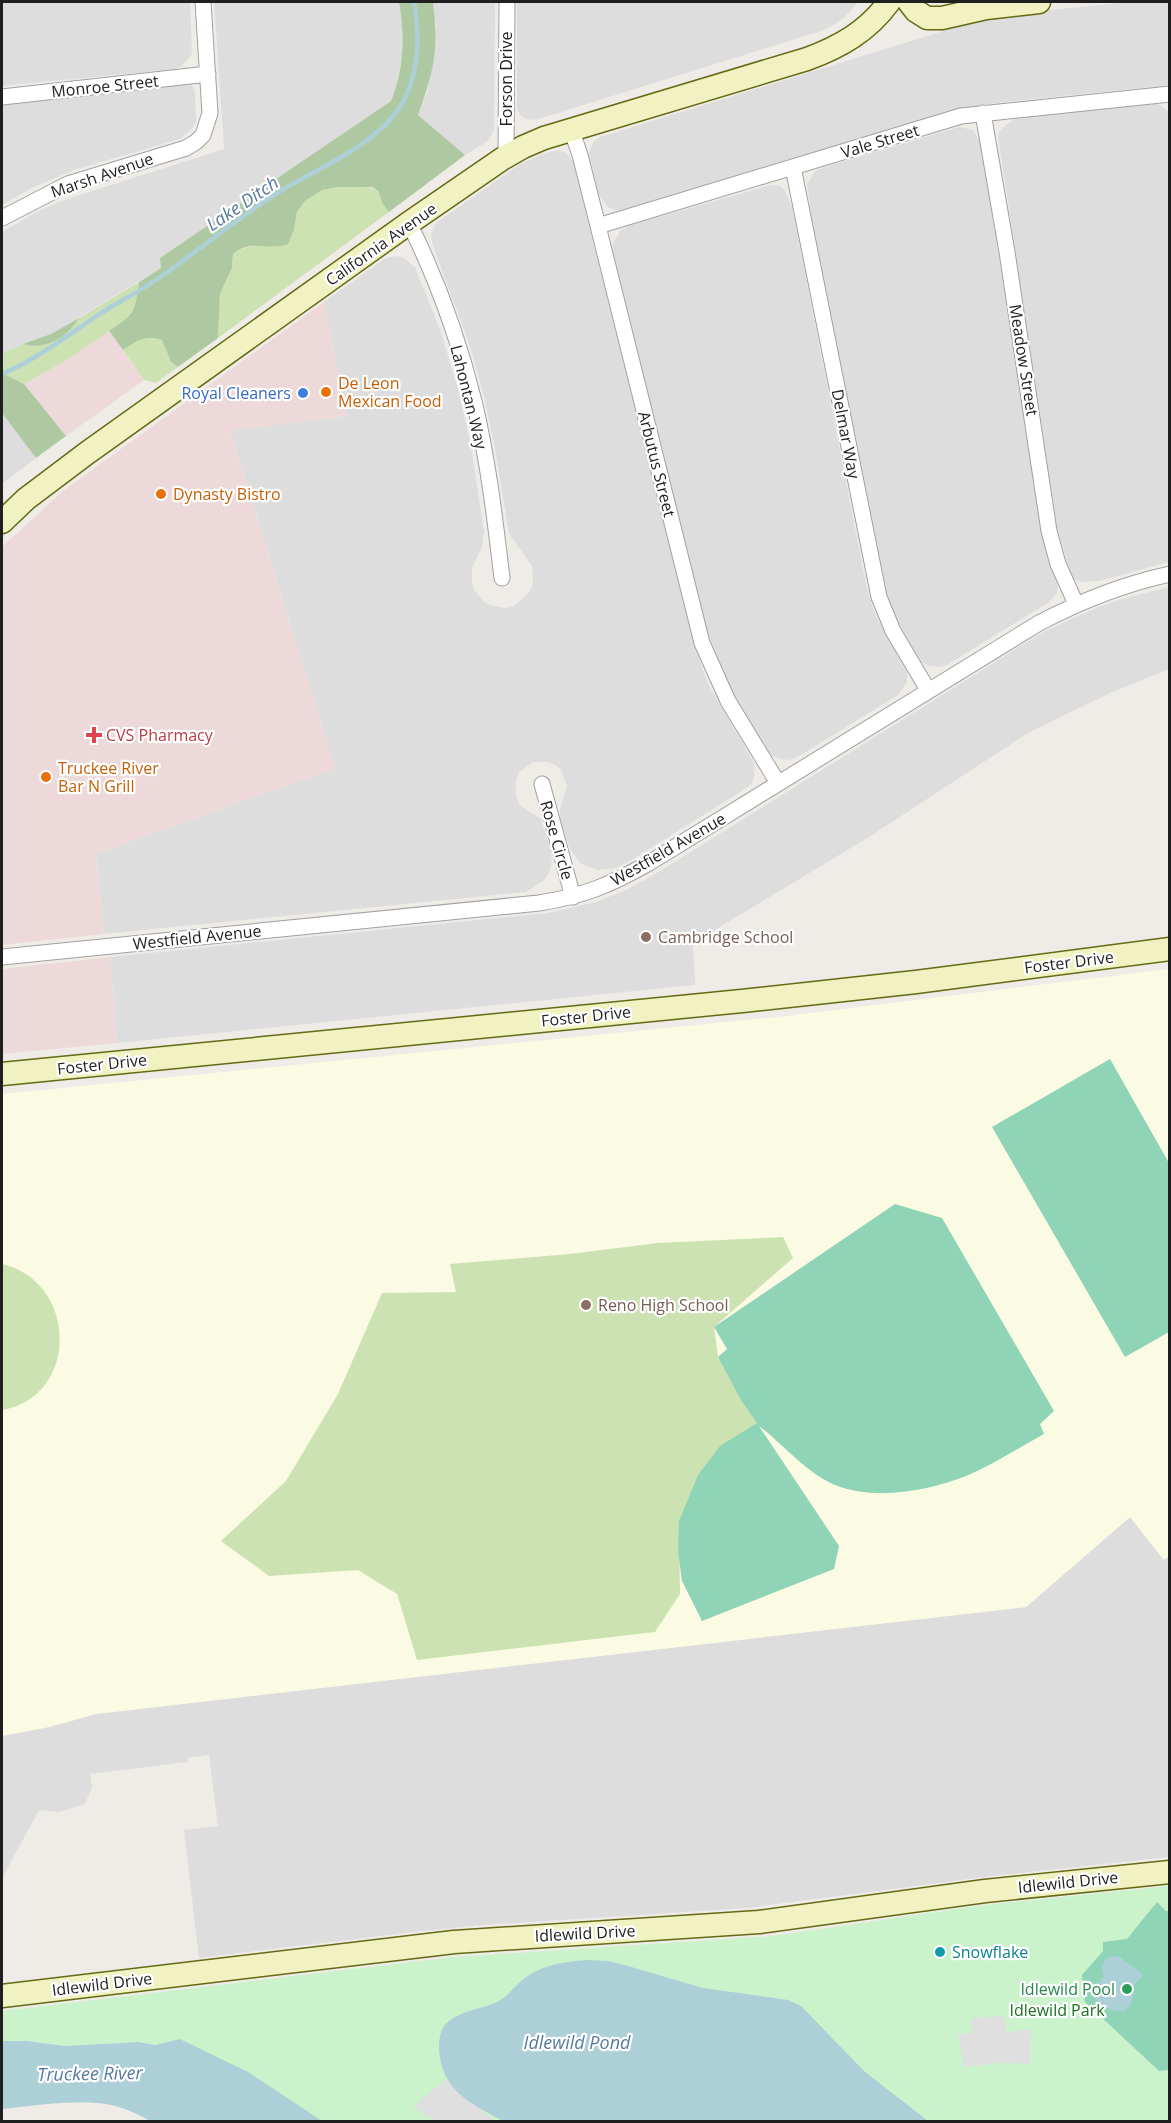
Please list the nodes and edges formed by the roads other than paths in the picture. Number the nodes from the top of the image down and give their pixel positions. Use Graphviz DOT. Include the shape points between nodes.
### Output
graph roads {
  1 [pos="203,2"];
  2 [pos="507,2"];
  3 [pos="889,2"];
  4 [pos="909,2"];
  5 [pos="1039,2"];
  6 [pos="208,74"];
  7 [pos="1170,94"];
  8 [pos="2,97"];
  9 [pos="983,113"];
  10 [pos="571,129"];
  11 [pos="506,156"];
  12 [pos="793,167"];
  13 [pos="2,218"];
  14 [pos="409,224"];
  15 [pos="598,226"];
  16 [pos="2,522"];
  17 [pos="1170,574"];
  18 [pos="502,578"];
  19 [pos="1076,604"];
  20 [pos="928,690"];
  21 [pos="778,783"];
  22 [pos="542,784"];
  23 [pos="573,897"];
  24 [pos="1170,949"];
  25 [pos="2,957"];
  26 [pos="2,1074"];
  27 [pos="1170,1872"];
  28 [pos="2,1996"];
  1 -- 6 [label="street"];
  2 -- 11 [label="street, Forson Drive"];
  3 -- 10 [label="street, California Avenue" via="871,23 834,49"];
  4 -- 5 [label="street" via="927,18"];
  6 -- 8 [label="street, Monroe Street"];
  6 -- 13 [label="street, Marsh Avenue" via="210,113 203,135 196,142 68,184"];
  7 -- 9 [label="street, Vale Street"];
  9 -- 12 [label="street, Vale Street" via="943,121"];
  9 -- 19 [label="street, Meadow Street" via="1050,540"];
  10 -- 11 [label="street, California Avenue"];
  10 -- 15 [label="street, Arbutus Street"];
  11 -- 14 [label="street, California Avenue"];
  12 -- 15 [label="street, Vale Street"];
  12 -- 20 [label="street, Delmar Way" via="879,597 892,631"];
  14 -- 16 [label="street, California Avenue" via="87,453"];
  14 -- 18 [label="street, Lahontan Way" via="444,308 474,402"];
  15 -- 21 [label="street, Arbutus Street" via="702,642 728,701"];
  17 -- 19 [label="street, Westfield Avenue"];
  19 -- 20 [label="street, Westfield Avenue"];
  20 -- 21 [label="street, Westfield Avenue"];
  21 -- 23 [label="street, Westfield Avenue" via="616,882"];
  22 -- 23 [label="street, Rose Circle"];
  23 -- 25 [label="street, Westfield Avenue"];
  24 -- 26 [label="street, Foster Drive" via="753,1000"];
  27 -- 28 [label="street, Idlewild Drive" via="985,1891 759,1922 454,1942"];
}
